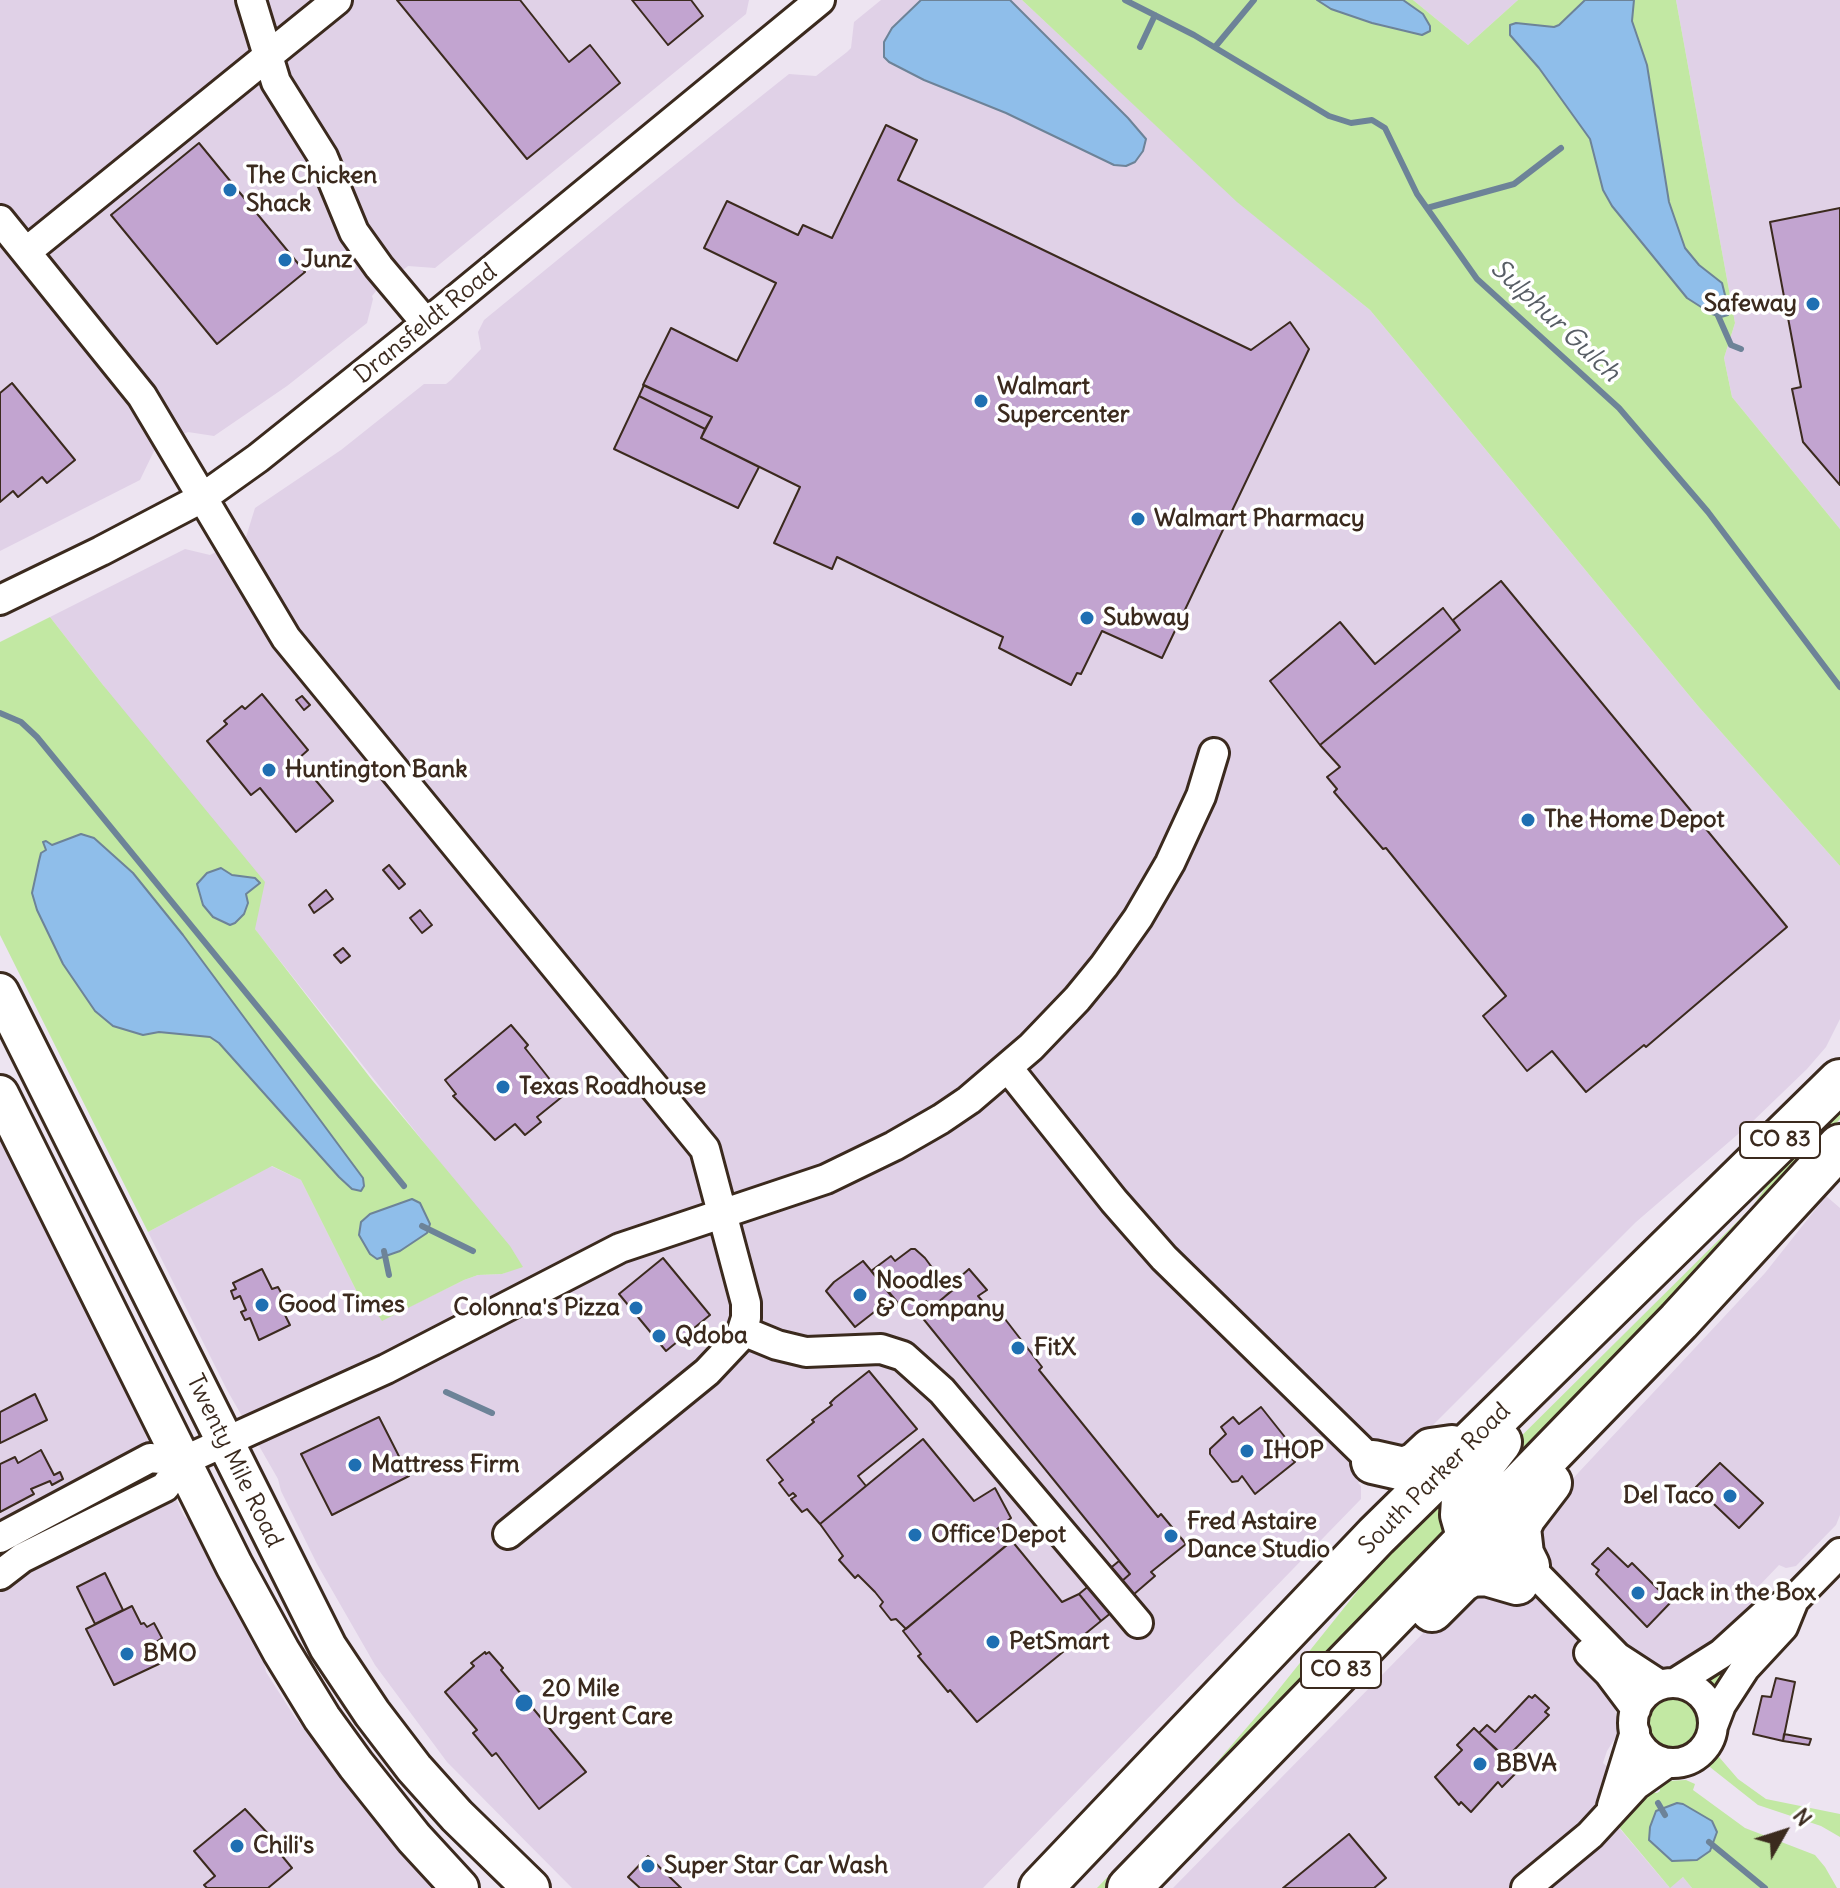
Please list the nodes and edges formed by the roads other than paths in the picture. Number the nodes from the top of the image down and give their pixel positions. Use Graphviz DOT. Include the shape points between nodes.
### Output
graph roads {
  1 [pos="251,0"];
  2 [pos="337,0"];
  3 [pos="804,5"];
  4 [pos="268,56"];
  5 [pos="0,220"];
  6 [pos="26,252"];
  7 [pos="426,323"];
  8 [pos="202,498"];
  9 [pos="0,600"];
  10 [pos="1214,753"];
  11 [pos="0,992"];
  12 [pos="1008,1068"];
  13 [pos="1840,1081"];
  14 [pos="0,1094"];
  15 [pos="1840,1146"];
  16 [pos="722,1213"];
  17 [pos="1604,1314"];
  18 [pos="1679,1321"];
  19 [pos="743,1331"];
  20 [pos="225,1444"];
  21 [pos="1468,1444"];
  22 [pos="183,1461"];
  23 [pos="1373,1462"];
  24 [pos="508,1534"];
  25 [pos="1376,1536"];
  26 [pos="1470,1537"];
  27 [pos="0,1538"];
  28 [pos="1840,1553"];
  29 [pos="1523,1574"];
  30 [pos="0,1575"];
  31 [pos="1794,1600"];
  32 [pos="1138,1623"];
  33 [pos="1668,1684"];
  34 [pos="1635,1721"];
  35 [pos="1713,1726"];
  36 [pos="1667,1763"];
  37 [pos="1212,1803"];
  38 [pos="1611,1811"];
  39 [pos="460,1888"];
  40 [pos="531,1888"];
  41 [pos="1041,1888"];
  42 [pos="1129,1888"];
  43 [pos="1526,1888"];
  1 -- 4 [label="street"];
  2 -- 4 [label="street"];
  3 -- 7 [label="street, Dransfeldt Road"];
  4 -- 6 [label="street"];
  4 -- 7 [label="street" via="283,96 323,157 360,242"];
  5 -- 6 [label="street"];
  6 -- 8 [label="street" via="137,389"];
  7 -- 8 [label="street, Dransfeldt Road"];
  8 -- 9 [label="street, Dransfeldt Road"];
  8 -- 16 [label="street" via="286,638 701,1142"];
  10 -- 12 [label="street" via="1180,842 1127,936 1077,999"];
  11 -- 20 [label="main road, Twenty Mile Road"];
  12 -- 16 [label="street" via="941,1119 876,1156 826,1179"];
  12 -- 23 [label="street" via="1164,1258"];
  13 -- 17 [label="highway, South Parker Road / CO 83"];
  14 -- 22 [label="main road, Twenty Mile Road"];
  15 -- 18 [label="highway, CO 83"];
  16 -- 19 [label="street" via="746,1303"];
  16 -- 20 [label="street" via="620,1248 386,1369"];
  17 -- 21 [label="highway, South Parker Road / CO 83"];
  17 -- 26 [label="highway" via="1472,1478 1462,1515"];
  18 -- 26 [label="highway, CO 83"];
  18 -- 29 [label="highway" via="1524,1517 1519,1528"];
  19 -- 24 [label="street" via="707,1372"];
  19 -- 32 [label="street" via="806,1352 881,1349 903,1356 942,1391"];
  20 -- 22 [label="street"];
  20 -- 40 [label="main road, Twenty Mile Road" via="311,1617 372,1713 436,1794"];
  21 -- 23 [label="highway" via="1431,1450 1404,1469"];
  21 -- 25 [label="highway, South Parker Road / CO 83"];
  22 -- 27 [label="street" via="150,1458"];
  22 -- 30 [label="street" via="165,1487 22,1558"];
  22 -- 39 [label="main road, Twenty Mile Road" via="252,1599 330,1730"];
  23 -- 25 [label="highway" via="1380,1482 1379,1503 1371,1513"];
  25 -- 41 [label="highway, South Parker Road / CO 83"];
  26 -- 29 [label="highway"];
  26 -- 37 [label="highway, CO 83"];
  28 -- 31 [label="street"];
  29 -- 33 [label="street" via="1617,1657"];
  29 -- 34 [label="street" via="1609,1673"];
  29 -- 37 [label="highway" via="1471,1575 1461,1581 1269,1778"];
  31 -- 33 [label="street" via="1765,1614 1721,1654"];
  31 -- 35 [label="street" via="1783,1627 1745,1668"];
  33 -- 34 [label="street" via="1645,1695"];
  33 -- 35 [label="street" via="1691,1687 1703,1697"];
  34 -- 36 [label="street" via="1646,1752"];
  34 -- 38 [label="street"];
  35 -- 36 [label="street" via="1699,1754"];
  36 -- 38 [label="street"];
  37 -- 42 [label="highway, CO 83"];
  38 -- 43 [label="street"];
}
